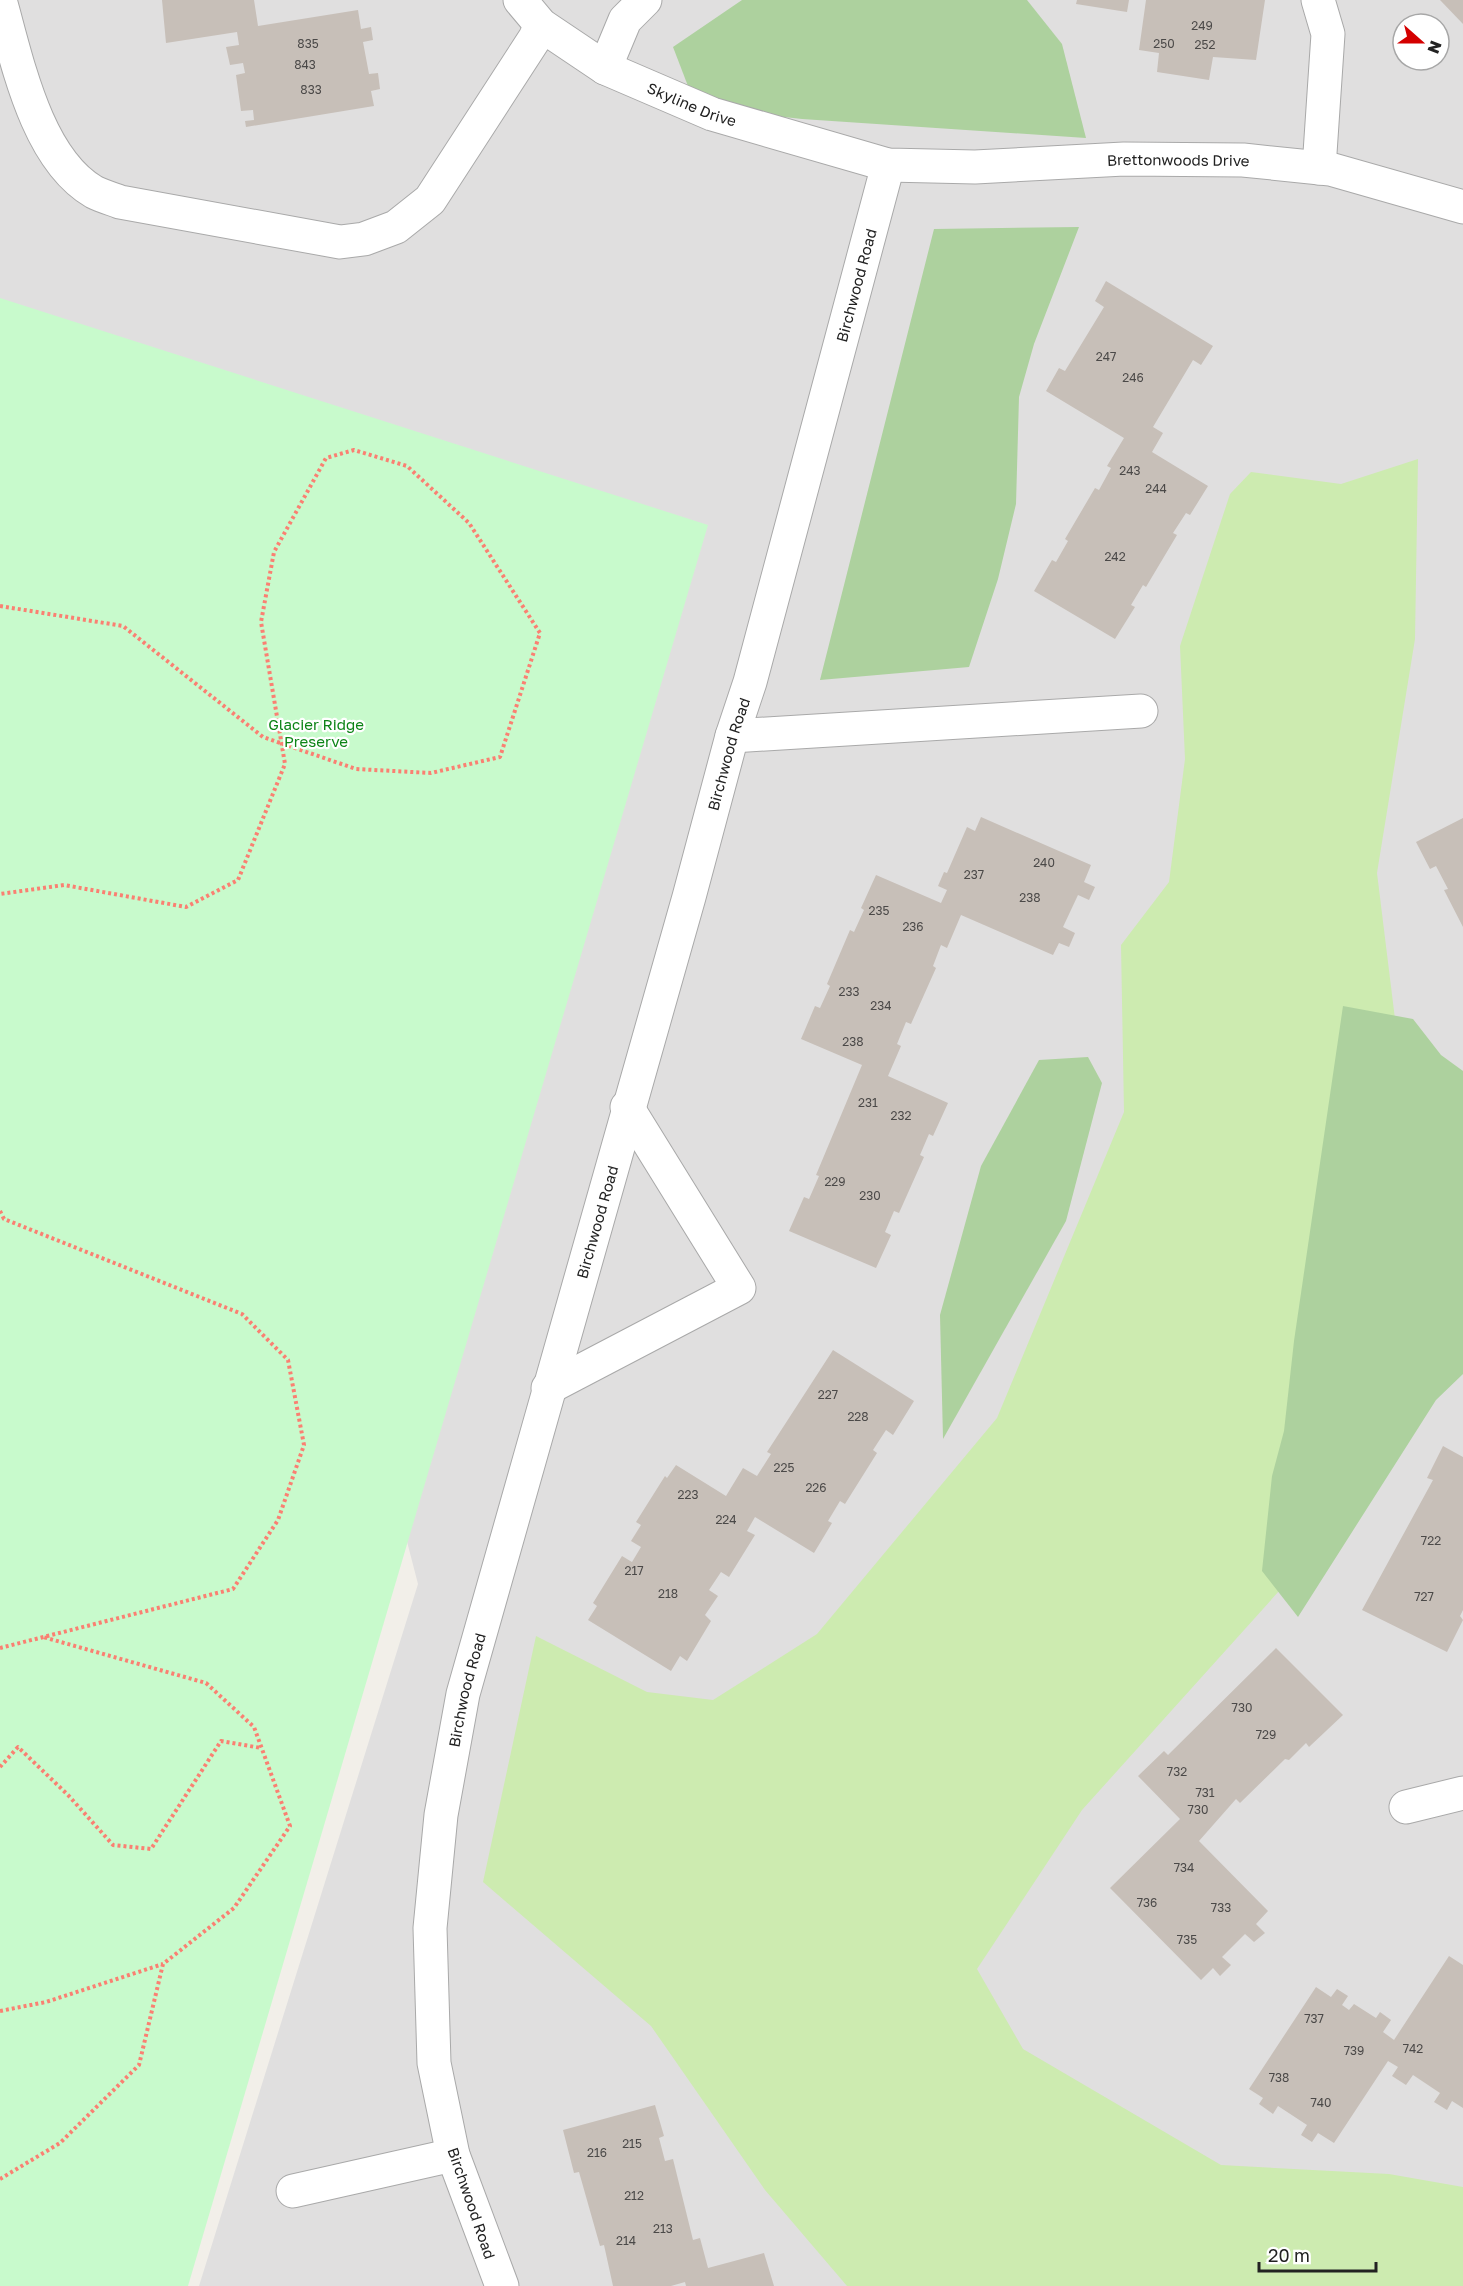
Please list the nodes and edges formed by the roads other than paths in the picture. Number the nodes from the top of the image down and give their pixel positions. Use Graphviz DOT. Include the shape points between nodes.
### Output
graph roads {
  1 [pos="0,0"];
  2 [pos="520,0"];
  3 [pos="645,0"];
  4 [pos="1318,0"];
  5 [pos="541,25"];
  6 [pos="605,68"];
  7 [pos="888,165"];
  8 [pos="1318,168"];
  9 [pos="1463,207"];
  10 [pos="1141,711"];
  11 [pos="732,736"];
  12 [pos="627,1107"];
  13 [pos="548,1388"];
  14 [pos="1463,1793"];
  15 [pos="1406,1807"];
  16 [pos="453,2155"];
  17 [pos="293,2191"];
  18 [pos="502,2286"];
  1 -- 5 [label="street" via="28,102 63,165 93,191 120,202 340,242 364,239 396,227 430,200"];
  2 -- 5 [label="street, Skyline Drive"];
  3 -- 6 [label="street" via="625,20"];
  4 -- 8 [label="street" via="1328,34"];
  5 -- 6 [label="street, Skyline Drive"];
  6 -- 7 [label="street, Skyline Drive" via="712,114"];
  7 -- 8 [label="street, Brettonwoods Drive" via="975,166 1124,159 1231,160"];
  7 -- 11 [label="street, Birchwood Road" via="750,682"];
  8 -- 9 [label="street, Brettonwoods Drive"];
  10 -- 11 [label="street"];
  11 -- 12 [label="street, Birchwood Road"];
  12 -- 13 [label="street, Birchwood Road"];
  12 -- 13 [label="street" via="739,1288"];
  13 -- 16 [label="street, Birchwood Road" via="463,1694 441,1815 430,1928 434,2063"];
  14 -- 15 [label="street"];
  16 -- 17 [label="street"];
  16 -- 18 [label="street, Birchwood Road"];
}
